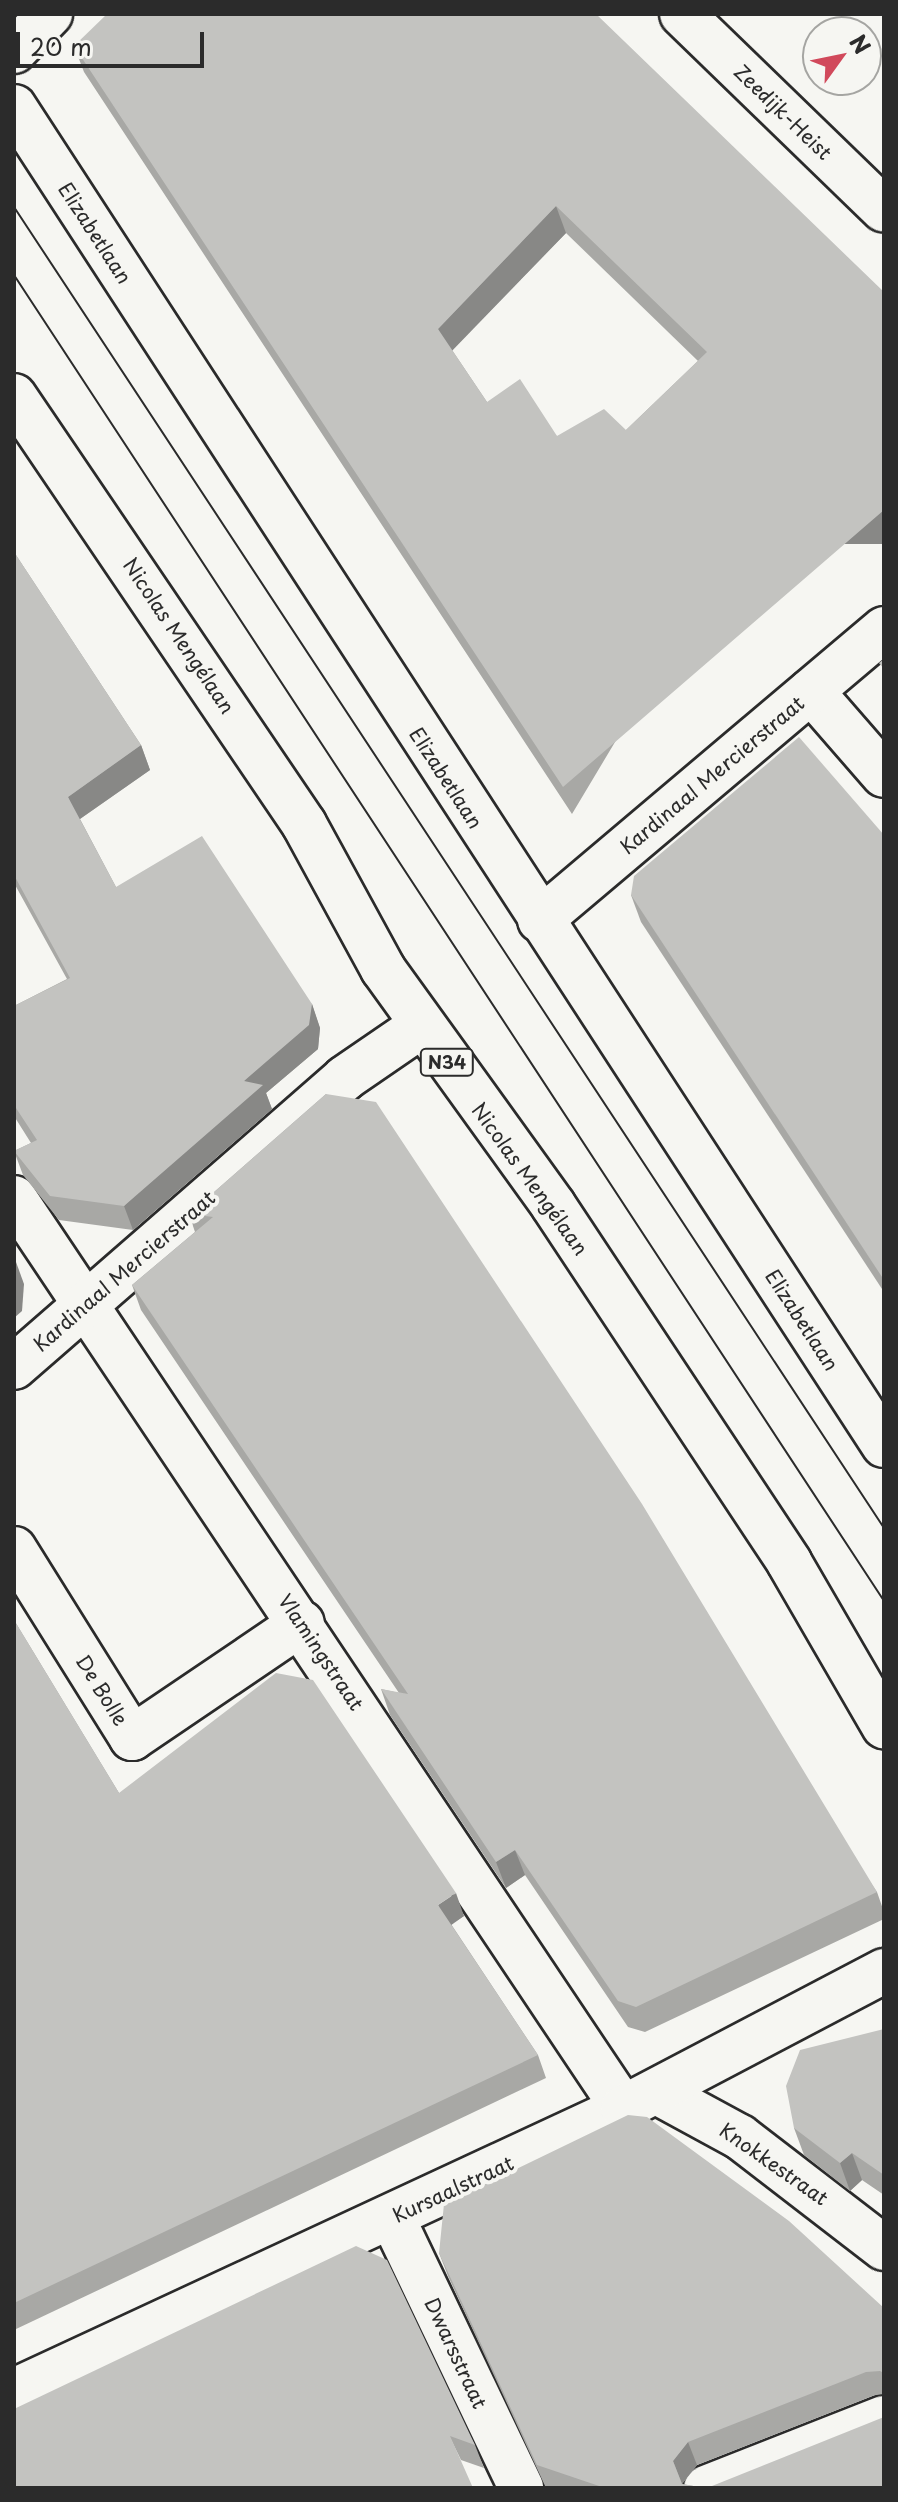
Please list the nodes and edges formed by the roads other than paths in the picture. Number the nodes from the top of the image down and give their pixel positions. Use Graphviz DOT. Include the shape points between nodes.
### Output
graph roads {
  1 [pos="50,14"];
  2 [pos="682,14"];
  3 [pos="14,51"];
  4 [pos="14,107"];
  5 [pos="884,210"];
  6 [pos="14,396"];
  7 [pos="884,629"];
  8 [pos="811,691"];
  9 [pos="884,775"];
  10 [pos="540,920"];
  11 [pos="422,1025"];
  12 [pos="14,1198"];
  13 [pos="85,1305"];
  14 [pos="14,1367"];
  15 [pos="884,1445"];
  16 [pos="14,1549"];
  17 [pos="302,1623"];
  18 [pos="884,1726"];
  19 [pos="884,1971"];
  20 [pos="640,2100"];
  21 [pos="392,2217"];
  22 [pos="884,2248"];
  23 [pos="14,2391"];
  24 [pos="884,2418"];
  25 [pos="521,2488"];
  26 [pos="706,2488"];
  1 -- 3 [label="street"];
  2 -- 5 [label="street, Zeedijk-Heist"];
  4 -- 10 [label="street, Elizabetlaan"];
  6 -- 11 [label="street, Nicolas Mengélaan / N34" via="304,824"];
  7 -- 8 [label="street, Kardinaal Mercierstraat"];
  8 -- 9 [label="street"];
  8 -- 10 [label="street, Kardinaal Mercierstraat"];
  10 -- 15 [label="street, Elizabetlaan"];
  11 -- 13 [label="street, Kardinaal Mercierstraat" via="345,1078"];
  11 -- 18 [label="street, Nicolas Mengélaan / N34" via="553,1205 762,1522"];
  12 -- 13 [label="street, Vlamingstraat"];
  13 -- 14 [label="street, Kardinaal Mercierstraat"];
  13 -- 17 [label="street, Vlamingstraat"];
  16 -- 17 [label="street, De Bolle" via="132,1738"];
  17 -- 20 [label="street, Vlamingstraat"];
  19 -- 20 [label="street, Kursaalstraat"];
  20 -- 21 [label="street, Kursaalstraat"];
  20 -- 22 [label="street, Knokkestraat" via="740,2137"];
  21 -- 23 [label="street, Kursaalstraat"];
  21 -- 25 [label="street, Dwarsstraat"];
  24 -- 26 [label="street"];
}
